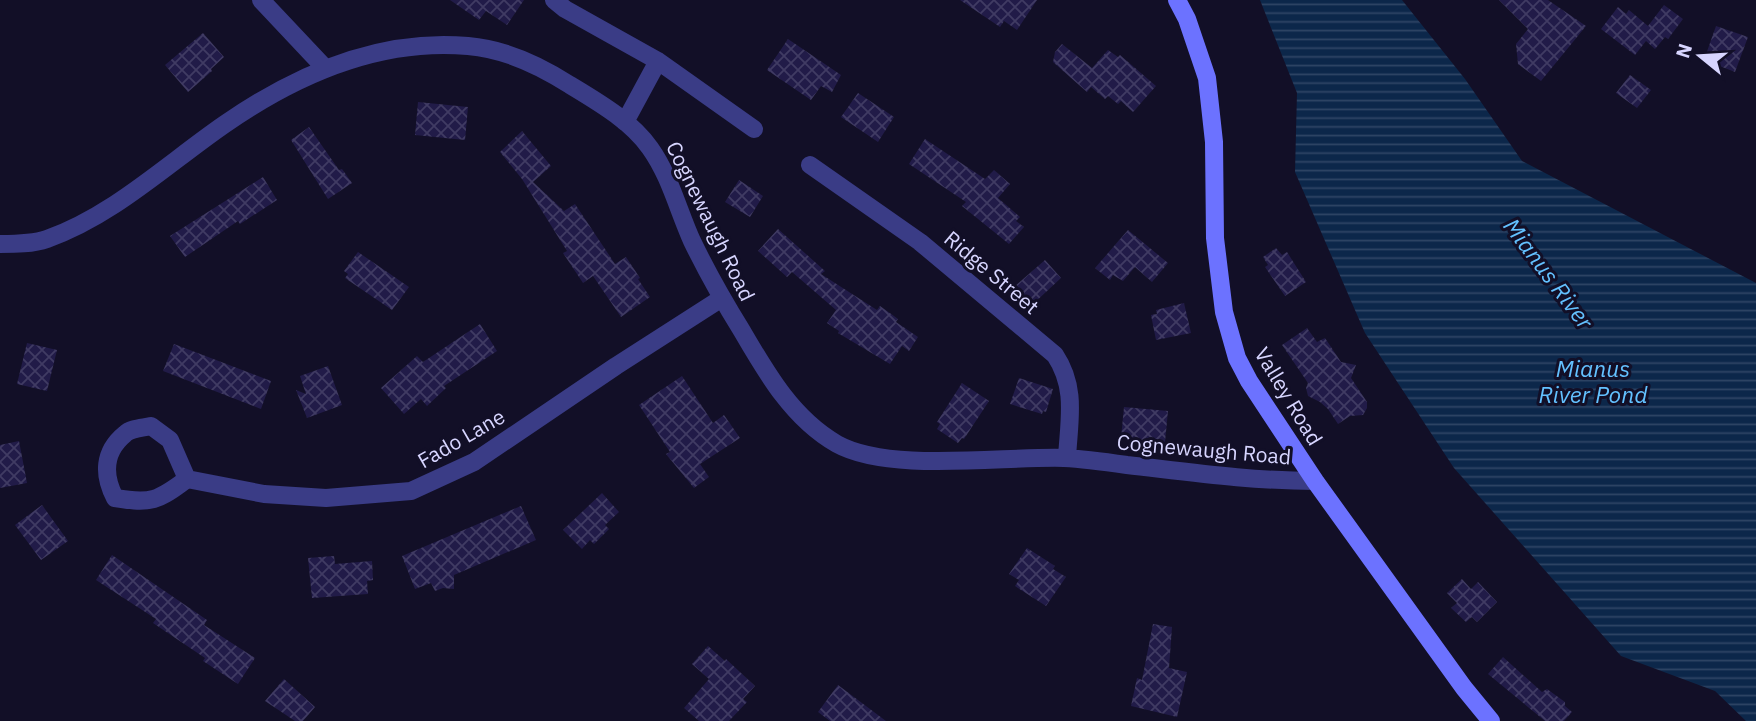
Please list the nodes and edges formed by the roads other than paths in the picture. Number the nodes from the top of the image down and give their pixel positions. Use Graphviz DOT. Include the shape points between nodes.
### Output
graph roads {
  1 [pos="261,0"];
  2 [pos="554,0"];
  3 [pos="1177,0"];
  4 [pos="658,61"];
  5 [pos="325,68"];
  6 [pos="625,122"];
  7 [pos="754,129"];
  8 [pos="810,165"];
  9 [pos="0,244"];
  10 [pos="722,298"];
  11 [pos="1067,458"];
  12 [pos="187,478"];
  13 [pos="1315,481"];
  14 [pos="1491,721"];
  1 -- 5 [label="street"];
  2 -- 4 [label="street"];
  3 -- 13 [label="main road, Valley Road" via="1207,78 1216,238 1224,312 1237,358"];
  4 -- 6 [label="street"];
  4 -- 7 [label="street"];
  5 -- 6 [label="street, Cognewaugh Road" via="396,49 470,46 512,55 543,68"];
  5 -- 9 [label="street, Cognewaugh Road" via="228,122 118,203 44,241"];
  6 -- 10 [label="street, Cognewaugh Road" via="649,145 665,172 691,239"];
  8 -- 11 [label="street, Ridge Street" via="920,242 1055,355 1066,371 1070,393"];
  10 -- 11 [label="street, Cognewaugh Road" via="771,381 803,418 838,444 862,454 916,461"];
  10 -- 12 [label="street, Fado Lane" via="474,462 411,491 326,498 264,494"];
  11 -- 13 [label="street, Cognewaugh Road" via="1270,481"];
  12 -- 12 [label="street" via="164,496 142,502 115,498 106,481 108,454 126,432 151,426 170,440"];
  13 -- 14 [label="main road, Valley Road"];
}
